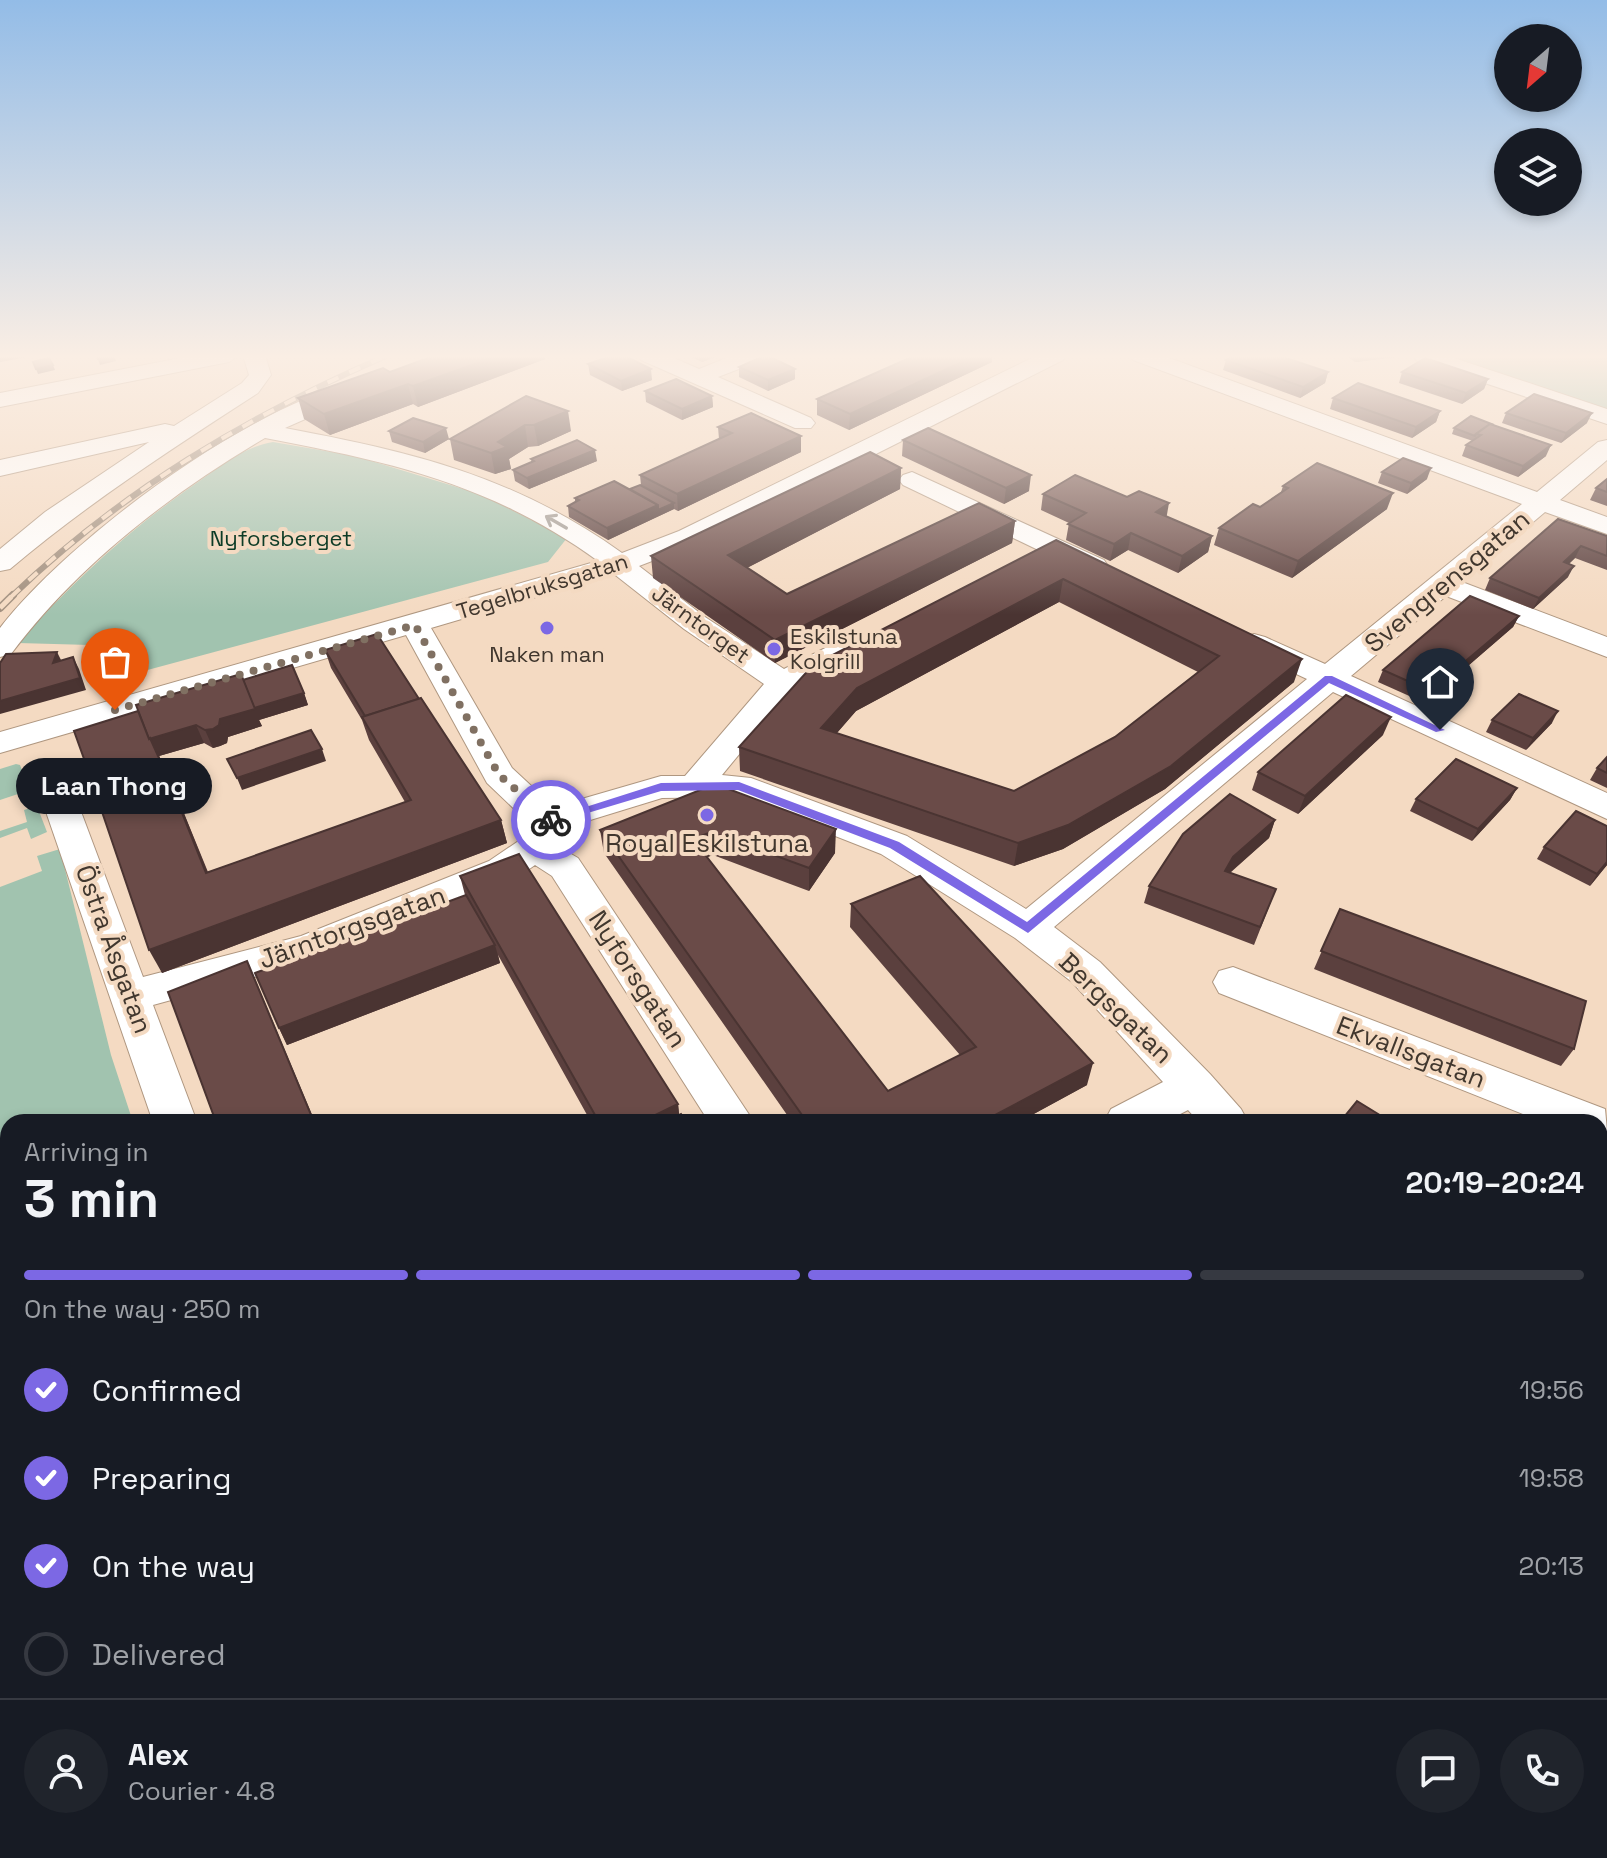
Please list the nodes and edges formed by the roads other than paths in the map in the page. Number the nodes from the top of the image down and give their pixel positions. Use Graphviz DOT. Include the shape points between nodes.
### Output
graph roads {
  1 [pos="117,442"];
  2 [pos="166,442"];
  3 [pos="241,442"];
  4 [pos="319,442"];
  5 [pos="881,442"];
  6 [pos="1378,442"];
  7 [pos="1607,447"];
  8 [pos="0,468"];
  9 [pos="912,480"];
  10 [pos="1542,502"];
  11 [pos="1607,526"];
  12 [pos="1051,546"];
  13 [pos="1023,560"];
  14 [pos="0,563"];
  15 [pos="622,563"];
  16 [pos="1121,579"];
  17 [pos="1442,584"];
  18 [pos="415,625"];
  19 [pos="881,632"];
  20 [pos="1231,632"];
  21 [pos="0,648"];
  22 [pos="1607,648"];
  23 [pos="1328,679"];
  24 [pos="782,682"];
  25 [pos="0,743"];
  26 [pos="51,777"];
  27 [pos="695,786"];
  28 [pos="1607,807"];
  29 [pos="541,834"];
  30 [pos="1028,928"];
  31 [pos="1233,982"];
  32 [pos="132,995"];
  33 [pos="1195,1086"];
  34 [pos="172,1114"];
  35 [pos="727,1114"];
  36 [pos="1141,1114"];
  37 [pos="1219,1114"];
  38 [pos="1570,1114"];
  1 -- 8 [label="street"];
  2 -- 14 [label="street" via="54,518"];
  3 -- 21 [label="street" via="189,475 63,574"];
  15 -- 4 [label="street, Järntorget, one-way" via="510,496"];
  5 -- 15 [label="street, Tegelbruksgatan" via="689,537"];
  6 -- 10 [label="street"];
  7 -- 10 [label="street, Svengrensgatan"];
  9 -- 12 [label="street"];
  10 -- 11 [label="street"];
  10 -- 17 [label="street, Svengrensgatan"];
  12 -- 13 [label="street"];
  12 -- 16 [label="street"];
  15 -- 18 [label="street, Tegelbruksgatan"];
  15 -- 24 [label="street, Järntorget" via="669,603"];
  17 -- 22 [label="street"];
  17 -- 23 [label="street, Svengrensgatan"];
  18 -- 25 [label="street, Tegelbruksgatan"];
  18 -- 29 [label="street, Nyforsgatan" via="499,775"];
  19 -- 24 [label="street"];
  20 -- 23 [label="street"];
  23 -- 28 [label="street"];
  23 -- 30 [label="street, Svengrensgatan"];
  24 -- 27 [label="street"];
  26 -- 32 [label="street, Östra Åsgatan"];
  27 -- 29 [label="street, Bergsgatan" via="661,787"];
  27 -- 30 [label="street, Bergsgatan" via="739,786 894,845"];
  29 -- 32 [label="street, Järntorgsgatan" via="502,870 310,948"];
  29 -- 35 [label="street, Nyforsgatan"];
  30 -- 33 [label="street, Bergsgatan" via="1086,972"];
  31 -- 38 [label="street, Ekvallsgatan"];
  32 -- 34 [label="street, Östra Åsgatan"];
  33 -- 36 [label="street"];
  33 -- 37 [label="street, Bergsgatan"];
}
